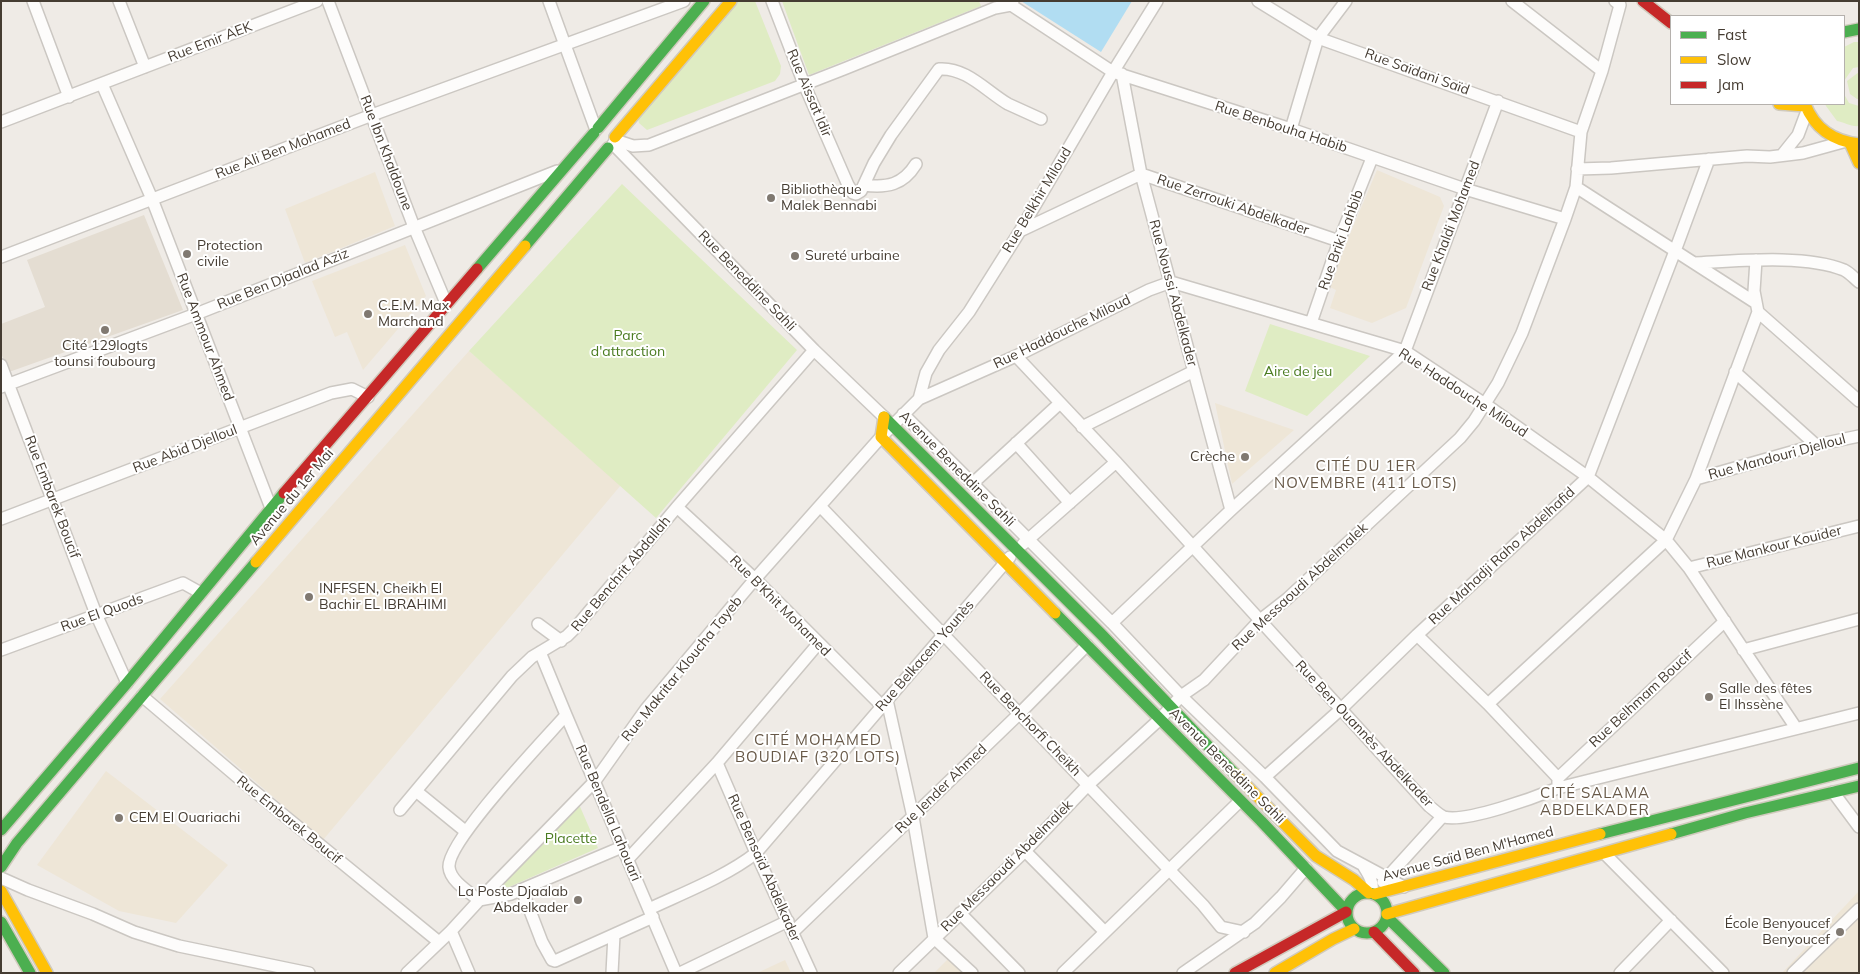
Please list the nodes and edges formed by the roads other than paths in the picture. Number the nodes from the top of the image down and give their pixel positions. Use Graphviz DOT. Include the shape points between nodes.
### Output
graph roads {
  1 [pos="33,1"];
  2 [pos="119,1"];
  3 [pos="317,1"];
  4 [pos="328,1"];
  5 [pos="549,1"];
  6 [pos="684,1"];
  7 [pos="704,1"];
  8 [pos="731,1"];
  9 [pos="772,1"];
  10 [pos="1157,1"];
  11 [pos="1258,1"];
  12 [pos="1346,1"];
  13 [pos="1512,1"];
  14 [pos="1643,1"];
  15 [pos="1012,3"];
  16 [pos="1617,3"];
  17 [pos="1271,5"];
  18 [pos="988,6"];
  19 [pos="1670,22"];
  20 [pos="1318,38"];
  21 [pos="565,43"];
  22 [pos="145,67"];
  23 [pos="1602,71"];
  24 [pos="1117,73"];
  25 [pos="102,84"];
  26 [pos="804,84"];
  27 [pos="69,96"];
  28 [pos="1498,101"];
  29 [pos="1784,105"];
  30 [pos="1806,107"];
  31 [pos="372,114"];
  32 [pos="1041,119"];
  33 [pos="1,122"];
  34 [pos="1291,129"];
  35 [pos="596,131"];
  36 [pos="1581,132"];
  37 [pos="613,142"];
  38 [pos="1851,143"];
  39 [pos="1782,156"];
  40 [pos="1372,158"];
  41 [pos="1709,159"];
  42 [pos="1859,163"];
  43 [pos="916,164"];
  44 [pos="564,169"];
  45 [pos="1578,169"];
  46 [pos="1141,174"];
  47 [pos="864,185"];
  48 [pos="1576,187"];
  49 [pos="1465,189"];
  50 [pos="152,199"];
  51 [pos="1565,219"];
  52 [pos="414,227"];
  53 [pos="1020,231"];
  54 [pos="1339,241"];
  55 [pos="1675,251"];
  56 [pos="1,257"];
  57 [pos="1756,260"];
  58 [pos="1694,263"];
  59 [pos="1171,282"];
  60 [pos="1859,282"];
  61 [pos="446,303"];
  62 [pos="1757,307"];
  63 [pos="196,314"];
  64 [pos="1311,323"];
  65 [pos="814,350"];
  66 [pos="1404,351"];
  67 [pos="1016,356"];
  68 [pos="1,365"];
  69 [pos="1194,371"];
  70 [pos="1735,372"];
  71 [pos="5,386"];
  72 [pos="368,397"];
  73 [pos="919,399"];
  74 [pos="1859,401"];
  75 [pos="1060,403"];
  76 [pos="1485,404"];
  77 [pos="385,411"];
  78 [pos="902,414"];
  79 [pos="888,421"];
  80 [pos="1082,427"];
  81 [pos="239,428"];
  82 [pos="1859,436"];
  83 [pos="881,437"];
  84 [pos="1016,443"];
  85 [pos="1816,446"];
  86 [pos="1116,462"];
  87 [pos="1588,477"];
  88 [pos="1696,479"];
  89 [pos="972,484"];
  90 [pos="53,498"];
  91 [pos="1070,502"];
  92 [pos="820,506"];
  93 [pos="677,507"];
  94 [pos="271,508"];
  95 [pos="1231,510"];
  96 [pos="1,519"];
  97 [pos="1859,526"];
  98 [pos="1028,539"];
  99 [pos="1666,540"];
  100 [pos="1192,547"];
  101 [pos="1017,550"];
  102 [pos="1005,563"];
  103 [pos="1688,568"];
  104 [pos="755,579"];
  105 [pos="201,593"];
  106 [pos="218,608"];
  107 [pos="96,614"];
  108 [pos="1859,619"];
  109 [pos="1260,620"];
  110 [pos="1725,621"];
  111 [pos="1112,623"];
  112 [pos="538,624"];
  113 [pos="944,635"];
  114 [pos="1417,635"];
  115 [pos="561,641"];
  116 [pos="818,644"];
  117 [pos="1087,645"];
  118 [pos="1,650"];
  119 [pos="1743,650"];
  120 [pos="540,652"];
  121 [pos="127,683"];
  122 [pos="142,696"];
  123 [pos="1181,696"];
  124 [pos="885,703"];
  125 [pos="1488,704"];
  126 [pos="1172,707"];
  127 [pos="1341,708"];
  128 [pos="1020,713"];
  129 [pos="1859,713"];
  130 [pos="566,715"];
  131 [pos="1160,719"];
  132 [pos="1796,728"];
  133 [pos="718,763"];
  134 [pos="1859,768"];
  135 [pos="1265,777"];
  136 [pos="595,781"];
  137 [pos="1558,783"];
  138 [pos="1088,785"];
  139 [pos="1859,786"];
  140 [pos="416,790"];
  141 [pos="1833,792"];
  142 [pos="1240,801"];
  143 [pos="400,810"];
  144 [pos="913,817"];
  145 [pos="1442,817"];
  146 [pos="1859,827"];
  147 [pos="1,830"];
  148 [pos="465,832"];
  149 [pos="622,846"];
  150 [pos="1025,851"];
  151 [pos="756,853"];
  152 [pos="1605,854"];
  153 [pos="628,859"];
  154 [pos="1364,866"];
  155 [pos="1,867"];
  156 [pos="1306,868"];
  157 [pos="1169,870"];
  158 [pos="1,878"];
  159 [pos="1387,878"];
  160 [pos="1404,887"];
  161 [pos="522,890"];
  162 [pos="1,892"];
  163 [pos="1372,894"];
  164 [pos="479,900"];
  165 [pos="1859,908"];
  166 [pos="1346,911"];
  167 [pos="651,913"];
  168 [pos="960,913"];
  169 [pos="1387,916"];
  170 [pos="1671,920"];
  171 [pos="1,922"];
  172 [pos="790,926"];
  173 [pos="1354,929"];
  174 [pos="451,931"];
  175 [pos="1105,932"];
  176 [pos="1244,932"];
  177 [pos="1374,932"];
  178 [pos="614,935"];
  179 [pos="934,938"];
  180 [pos="439,942"];
  181 [pos="552,960"];
  182 [pos="303,972"];
  183 [pos="30,973"];
  184 [pos="47,973"];
  185 [pos="407,973"];
  186 [pos="469,973"];
  187 [pos="553,973"];
  188 [pos="612,973"];
  189 [pos="678,973"];
  190 [pos="811,973"];
  191 [pos="899,973"];
  192 [pos="972,973"];
  193 [pos="1019,973"];
  194 [pos="1063,973"];
  195 [pos="1183,973"];
  196 [pos="1235,973"];
  197 [pos="1275,973"];
  198 [pos="1414,973"];
  199 [pos="1444,973"];
  200 [pos="1620,973"];
  201 [pos="1722,973"];
  202 [pos="1793,973"];
  1 -- 27 [label="street"];
  2 -- 22 [label="street"];
  3 -- 22 [label="street, Rue Emir AEK"];
  4 -- 31 [label="street, Rue Ibn Khaldoune"];
  5 -- 21 [label="street"];
  6 -- 21 [label="street"];
  7 -- 35 [label="main road, Avenue du 1er Mai"];
  8 -- 37 [label="main road, Avenue du 1er Mai"];
  9 -- 26 [label="street, Rue Aïssat Idir"];
  10 -- 24 [label="street, Rue Belkhir Miloud"];
  11 -- 17 [label="street, Rue Saïdani Saïd"];
  12 -- 20 [label="street"];
  13 -- 23 [label="street"];
  14 -- 19 [label="main road"];
  15 -- 18 [label="street"];
  15 -- 24 [label="street, Rue Benbouha Habib"];
  16 -- 23 [label="street, Rue Messaoudi Abdelmalek"];
  17 -- 20 [label="street, Rue Saïdani Saïd"];
  18 -- 26 [label="street"];
  20 -- 28 [label="street, Rue Saïdani Saïd"];
  20 -- 34 [label="street"];
  21 -- 31 [label="street, Rue Ali Ben Mohamed"];
  21 -- 35 [label="street"];
  22 -- 25 [label="street, Rue Emir AEK"];
  23 -- 36 [label="street, Rue Messaoudi Abdelmalek"];
  24 -- 34 [label="street, Rue Benbouha Habib"];
  24 -- 46 [label="street, Rue Noussi Abdelkader"];
  24 -- 53 [label="street, Rue Belkhir Miloud"];
  25 -- 27 [label="street, Rue Emir AEK"];
  25 -- 50 [label="street, Rue Ammour Ahmed"];
  26 -- 37 [label="street" via="648,145"];
  26 -- 47 [label="street, Rue Aïssat Idir" via="848,185 856,194"];
  27 -- 33 [label="street, Rue Emir AEK"];
  28 -- 36 [label="street, Rue Saïdani Saïd"];
  28 -- 49 [label="street, Rue Khaldi Mohamed"];
  29 -- 30 [label="main road"];
  30 -- 38 [label="main road" via="1822,130"];
  30 -- 39 [label="street" via="1798,135"];
  31 -- 50 [label="street, Rue Ali Ben Mohamed"];
  31 -- 52 [label="street, Rue Ibn Khaldoune"];
  32 -- 47 [label="street" via="1008,103 967,76 950,68 939,69 891,134"];
  34 -- 40 [label="street, Rue Benbouha Habib"];
  35 -- 37 [label="main road" via="604,127 610,129"];
  35 -- 37 [label="main road" via="594,144 600,148"];
  35 -- 44 [label="main road, Avenue du 1er Mai"];
  36 -- 45 [label="street, Rue Messaoudi Abdelmalek"];
  37 -- 65 [label="street, Rue Beneddine Sahli"];
  37 -- 77 [label="main road, Avenue du 1er Mai"];
  38 -- 39 [label="street"];
  38 -- 42 [label="main road"];
  39 -- 41 [label="street"];
  40 -- 49 [label="street, Rue Benbouha Habib"];
  40 -- 54 [label="street, Rue Briki Lahbib"];
  41 -- 45 [label="street"];
  41 -- 55 [label="street"];
  43 -- 47 [label="street" via="910,174 892,184 880,187"];
  44 -- 52 [label="street, Rue Ben Djaalad Aziz"];
  44 -- 61 [label="main road, Avenue du 1er Mai"];
  45 -- 48 [label="street, Rue Messaoudi Abdelmalek"];
  46 -- 53 [label="street, Rue Zerrouki Abdelkader"];
  46 -- 54 [label="street, Rue Zerrouki Abdelkader"];
  46 -- 59 [label="street, Rue Noussi Abdelkader"];
  48 -- 51 [label="street, Rue Messaoudi Abdelmalek"];
  48 -- 55 [label="street"];
  49 -- 51 [label="street, Rue Benbouha Habib"];
  49 -- 66 [label="street, Rue Khaldi Mohamed"];
  50 -- 56 [label="street, Rue Ali Ben Mohamed"];
  50 -- 63 [label="street, Rue Ammour Ahmed"];
  51 -- 76 [label="street, Rue Messaoudi Abdelmalek" via="1522,333"];
  52 -- 61 [label="street, Rue Ibn Khaldoune"];
  52 -- 63 [label="street, Rue Ben Djaalad Aziz"];
  53 -- 73 [label="street, Rue Belkhir Miloud" via="969,312 939,350 926,373"];
  54 -- 64 [label="street, Rue Briki Lahbib"];
  55 -- 58 [label="street"];
  55 -- 87 [label="street"];
  57 -- 58 [label="street"];
  57 -- 60 [label="street" via="1826,264 1846,271"];
  57 -- 62 [label="street" via="1754,291"];
  58 -- 62 [label="street"];
  59 -- 64 [label="street, Rue Haddouche Miloud"];
  59 -- 67 [label="street, Rue Haddouche Miloud" via="1148,290"];
  59 -- 69 [label="street, Rue Noussi Abdelkader"];
  61 -- 72 [label="main road, Avenue du 1er Mai"];
  62 -- 70 [label="street"];
  62 -- 74 [label="street"];
  63 -- 71 [label="street, Rue Ben Djaalad Aziz"];
  63 -- 81 [label="street, Rue Ammour Ahmed"];
  64 -- 66 [label="street, Rue Haddouche Miloud"];
  65 -- 79 [label="street, Rue Beneddine Sahli"];
  65 -- 93 [label="street, Rue Benchrit Abdallah"];
  66 -- 76 [label="street, Rue Haddouche Miloud"];
  66 -- 95 [label="street"];
  67 -- 73 [label="street, Rue Haddouche Miloud"];
  67 -- 75 [label="street, Rue Ben Ouannès Abdelkader"];
  68 -- 71 [label="street, Rue Embarek Boucif"];
  69 -- 80 [label="street"];
  69 -- 95 [label="street, Rue Noussi Abdelkader"];
  70 -- 85 [label="street"];
  70 -- 88 [label="street"];
  71 -- 90 [label="street, Rue Embarek Boucif"];
  72 -- 77 [label="main road"];
  72 -- 81 [label="street, Rue Abid Djelloul" via="352,388 344,389"];
  72 -- 94 [label="main road, Avenue du 1er Mai"];
  73 -- 78 [label="street, Rue Haddouche Miloud"];
  75 -- 80 [label="street, Rue Ben Ouannès Abdelkader"];
  75 -- 84 [label="street"];
  76 -- 87 [label="street, Rue Haddouche Miloud"];
  76 -- 109 [label="street, Rue Messaoudi Abdelmalek" via="1460,438 1287,599"];
  77 -- 106 [label="main road, Avenue du 1er Mai"];
  78 -- 79 [label="street, Rue Haddouche Miloud"];
  78 -- 89 [label="street, Avenue Beneddine Sahli"];
  79 -- 83 [label="main road, Avenue Beneddine Sahli"];
  79 -- 101 [label="main road, Avenue Beneddine Sahli"];
  80 -- 86 [label="street, Rue Ben Ouannès Abdelkader"];
  81 -- 90 [label="street, Rue Abid Djelloul"];
  81 -- 94 [label="street, Rue Ammour Ahmed"];
  82 -- 85 [label="street, Rue Mandouri Djelloul"];
  83 -- 92 [label="street, Rue Makritar Kloucha Tayeb"];
  83 -- 102 [label="main road, Avenue Beneddine Sahli"];
  84 -- 89 [label="street"];
  84 -- 91 [label="street"];
  85 -- 88 [label="street, Rue Mandouri Djelloul"];
  86 -- 91 [label="street, Rue Belkacem Younès"];
  86 -- 100 [label="street, Rue Ben Ouannès Abdelkader"];
  87 -- 99 [label="street, Rue Haddouche Miloud"];
  87 -- 114 [label="street, Rue Mahadji Raho Abdelhafid"];
  88 -- 99 [label="street"];
  89 -- 98 [label="street, Avenue Beneddine Sahli"];
  90 -- 96 [label="street, Rue Abid Djelloul"];
  90 -- 107 [label="street, Rue Embarek Boucif"];
  91 -- 98 [label="street, Rue Belkacem Younès"];
  92 -- 104 [label="street, Rue Makritar Kloucha Tayeb"];
  92 -- 113 [label="street, Rue Benchorfi Cheïkh"];
  93 -- 104 [label="street, Rue B'Khit Mohamed"];
  93 -- 115 [label="street, Rue Benchrit Abdallah"];
  94 -- 105 [label="main road, Avenue du 1er Mai"];
  95 -- 100 [label="street"];
  97 -- 103 [label="street, Rue Mankour Kouider"];
  98 -- 101 [label="street, Rue Belkacem Younès"];
  98 -- 111 [label="street, Avenue Beneddine Sahli"];
  99 -- 103 [label="street, Rue Haddouche Miloud"];
  99 -- 125 [label="street"];
  100 -- 109 [label="street, Rue Ben Ouannès Abdelkader"];
  100 -- 111 [label="street"];
  101 -- 102 [label="street, Rue Belkacem Younès"];
  101 -- 126 [label="main road, Avenue Beneddine Sahli"];
  102 -- 113 [label="street, Rue Belkacem Younès"];
  102 -- 117 [label="main road, Avenue Beneddine Sahli"];
  103 -- 110 [label="street, Rue Haddouche Miloud"];
  104 -- 116 [label="street, Rue B'Khit Mohamed"];
  104 -- 136 [label="street, Rue Makritar Kloucha Tayeb" via="646,709"];
  105 -- 106 [label="main road"];
  105 -- 107 [label="street, Rue El Quods" via="183,583"];
  105 -- 121 [label="main road, Avenue du 1er Mai"];
  106 -- 122 [label="main road, Avenue du 1er Mai"];
  107 -- 118 [label="street, Rue El Quods"];
  107 -- 121 [label="street, Rue Embarek Boucif"];
  108 -- 119 [label="street"];
  109 -- 123 [label="street, Rue Messaoudi Abdelmalek" via="1204,680"];
  109 -- 127 [label="street, Rue Ben Ouannès Abdelkader"];
  110 -- 119 [label="street, Rue Haddouche Miloud"];
  110 -- 137 [label="street, Rue Belhmam Boucif"];
  111 -- 123 [label="street, Avenue Beneddine Sahli"];
  112 -- 115 [label="street"];
  113 -- 124 [label="street, Rue Belkacem Younès"];
  113 -- 128 [label="street, Rue Benchorfi Cheïkh"];
  114 -- 125 [label="street, Rue Mahadji Raho Abdelhafid"];
  114 -- 127 [label="street, Rue Mahadji Raho Abdelhafid"];
  115 -- 120 [label="street, Rue Benchrit Abdallah"];
  116 -- 124 [label="street, Rue B'Khit Mohamed"];
  116 -- 133 [label="street"];
  117 -- 128 [label="street, Rue Jender Ahmed"];
  117 -- 131 [label="main road, Avenue Beneddine Sahli"];
  119 -- 132 [label="street, Rue Haddouche Miloud"];
  120 -- 130 [label="street, Rue Bendella Lahouari"];
  120 -- 140 [label="street, Rue Benchrit Abdallah" via="512,676"];
  121 -- 122 [label="main road"];
  121 -- 147 [label="main road, Avenue du 1er Mai"];
  122 -- 155 [label="main road, Avenue du 1er Mai" via="17,843"];
  122 -- 180 [label="street, Rue Embarek Boucif"];
  123 -- 126 [label="street, Rue Messaoudi Abdelmalek"];
  123 -- 135 [label="street, Avenue Beneddine Sahli"];
  124 -- 144 [label="street"];
  124 -- 151 [label="street, Rue Belkacem Younès"];
  125 -- 137 [label="street, Rue Mahadji Raho Abdelhafid"];
  126 -- 131 [label="street, Rue Messaoudi Abdelmalek"];
  126 -- 163 [label="main road, Avenue Beneddine Sahli" via="1316,856"];
  127 -- 135 [label="street, Rue Mahadji Raho Abdelhafid"];
  127 -- 145 [label="street, Rue Ben Ouannès Abdelkader" via="1428,806"];
  128 -- 138 [label="street, Rue Benchorfi Cheïkh"];
  128 -- 144 [label="street, Rue Jender Ahmed"];
  129 -- 132 [label="street, Rue Ben Ouannès Abdelkader"];
  130 -- 136 [label="street, Rue Bendella Lahouari"];
  130 -- 148 [label="street"];
  131 -- 138 [label="street, Rue Messaoudi Abdelmalek"];
  131 -- 142 [label="main road, Avenue Beneddine Sahli"];
  132 -- 137 [label="street, Rue Ben Ouannès Abdelkader"];
  133 -- 151 [label="street, Rue Bensaïd Abdelkader"];
  133 -- 153 [label="street"];
  134 -- 160 [label="main road, Avenue Saïd Ben M'Hamed"];
  135 -- 154 [label="street, Avenue Beneddine Sahli" via="1337,850"];
  136 -- 149 [label="street, Rue Bendella Lahouari"];
  136 -- 164 [label="street, Rue Makritar Kloucha Tayeb"];
  137 -- 145 [label="street, Rue Ben Ouannès Abdelkader" via="1530,799 1493,810"];
  138 -- 150 [label="street, Rue Messaoudi Abdelmalek"];
  138 -- 157 [label="street, Rue Benchorfi Cheïkh"];
  139 -- 141 [label="main road"];
  140 -- 143 [label="street, Rue Benchrit Abdallah"];
  140 -- 148 [label="street"];
  141 -- 146 [label="street"];
  141 -- 152 [label="main road"];
  142 -- 156 [label="main road, Avenue Beneddine Sahli"];
  142 -- 157 [label="street"];
  144 -- 172 [label="street, Rue Jender Ahmed"];
  144 -- 179 [label="street"];
  145 -- 159 [label="street"];
  148 -- 164 [label="street" via="449,865 451,874"];
  149 -- 153 [label="street, Rue Bendella Lahouari"];
  149 -- 161 [label="street"];
  150 -- 168 [label="street, Rue Messaoudi Abdelmalek"];
  150 -- 175 [label="street"];
  151 -- 167 [label="street, Rue Belkacem Younès"];
  151 -- 172 [label="street, Rue Bensaïd Abdelkader"];
  152 -- 169 [label="main road"];
  152 -- 170 [label="street"];
  153 -- 167 [label="street, Rue Bendella Lahouari"];
  154 -- 159 [label="street, Avenue Beneddine Sahli"];
  154 -- 163 [label="street" via="1370,876"];
  156 -- 166 [label="main road, Avenue Beneddine Sahli"];
  156 -- 176 [label="street" via="1266,913"];
  157 -- 175 [label="street"];
  157 -- 176 [label="street, Rue Benchorfi Cheïkh" via="1221,927"];
  158 -- 182 [label="street" via="134,932 178,946"];
  159 -- 160 [label="street, Avenue Beneddine Sahli"];
  159 -- 163 [label="street"];
  160 -- 163 [label="main road, Avenue Saïd Ben M'Hamed"];
  161 -- 164 [label="street"];
  161 -- 181 [label="street"];
  162 -- 184 [label="main road"];
  163 -- 166 [label="main road" via="1356,895"];
  163 -- 169 [label="main road" via="1385,904"];
  164 -- 174 [label="street, Rue Makritar Kloucha Tayeb"];
  165 -- 202 [label="street"];
  166 -- 173 [label="main road"];
  166 -- 196 [label="main road"];
  167 -- 178 [label="street, Rue Belkacem Younès"];
  167 -- 189 [label="street, Rue Bendella Lahouari"];
  168 -- 179 [label="street, Rue Messaoudi Abdelmalek"];
  168 -- 193 [label="street"];
  169 -- 177 [label="main road" via="1384,924"];
  169 -- 199 [label="main road"];
  170 -- 200 [label="street"];
  170 -- 201 [label="street"];
  171 -- 183 [label="main road"];
  172 -- 189 [label="street, Rue Jender Ahmed"];
  172 -- 190 [label="street, Rue Bensaïd Abdelkader"];
  173 -- 177 [label="main road"];
  173 -- 197 [label="main road"];
  174 -- 180 [label="street, Rue Makritar Kloucha Tayeb"];
  174 -- 186 [label="street"];
  175 -- 194 [label="street"];
  176 -- 195 [label="street"];
  177 -- 198 [label="main road"];
  178 -- 181 [label="street, Rue Belkacem Younès"];
  178 -- 188 [label="street"];
  179 -- 191 [label="street, Rue Messaoudi Abdelmalek"];
  179 -- 192 [label="street"];
  180 -- 185 [label="street, Rue Makritar Kloucha Tayeb"];
  181 -- 187 [label="street"];
}
